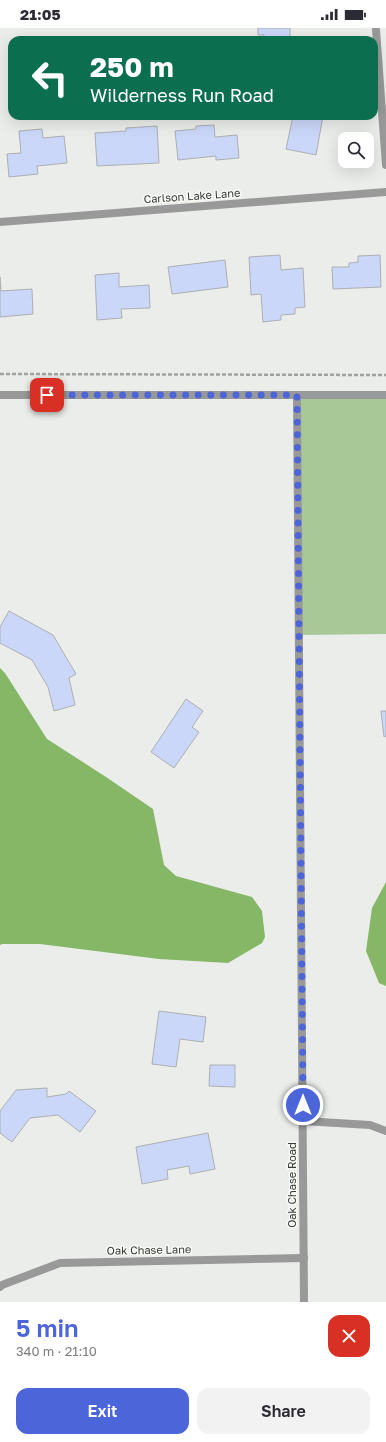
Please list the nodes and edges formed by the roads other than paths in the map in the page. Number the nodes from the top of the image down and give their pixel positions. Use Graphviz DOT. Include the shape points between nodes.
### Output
graph roads {
  1 [pos="376,30"];
  2 [pos="376,36"];
  3 [pos="378,57"];
  4 [pos="386,165"];
  5 [pos="386,192"];
  6 [pos="0,222"];
  7 [pos="0,395"];
  8 [pos="297,395"];
  9 [pos="386,395"];
  10 [pos="303,1121"];
  11 [pos="386,1131"];
  12 [pos="304,1258"];
  13 [pos="0,1287"];
  14 [pos="304,1302"];
  1 -- 2 [label="street"];
  3 -- 4 [label="street"];
  5 -- 6 [label="street, Carlson Lake Lane"];
  7 -- 8 [label="street"];
  8 -- 9 [label="street"];
  8 -- 10 [label="street, Oak Chase Road"];
  10 -- 11 [label="street" via="370,1125"];
  10 -- 12 [label="street, Oak Chase Road"];
  12 -- 13 [label="street, Oak Chase Lane" via="60,1263"];
  12 -- 14 [label="street, Oak Chase Road"];
}
